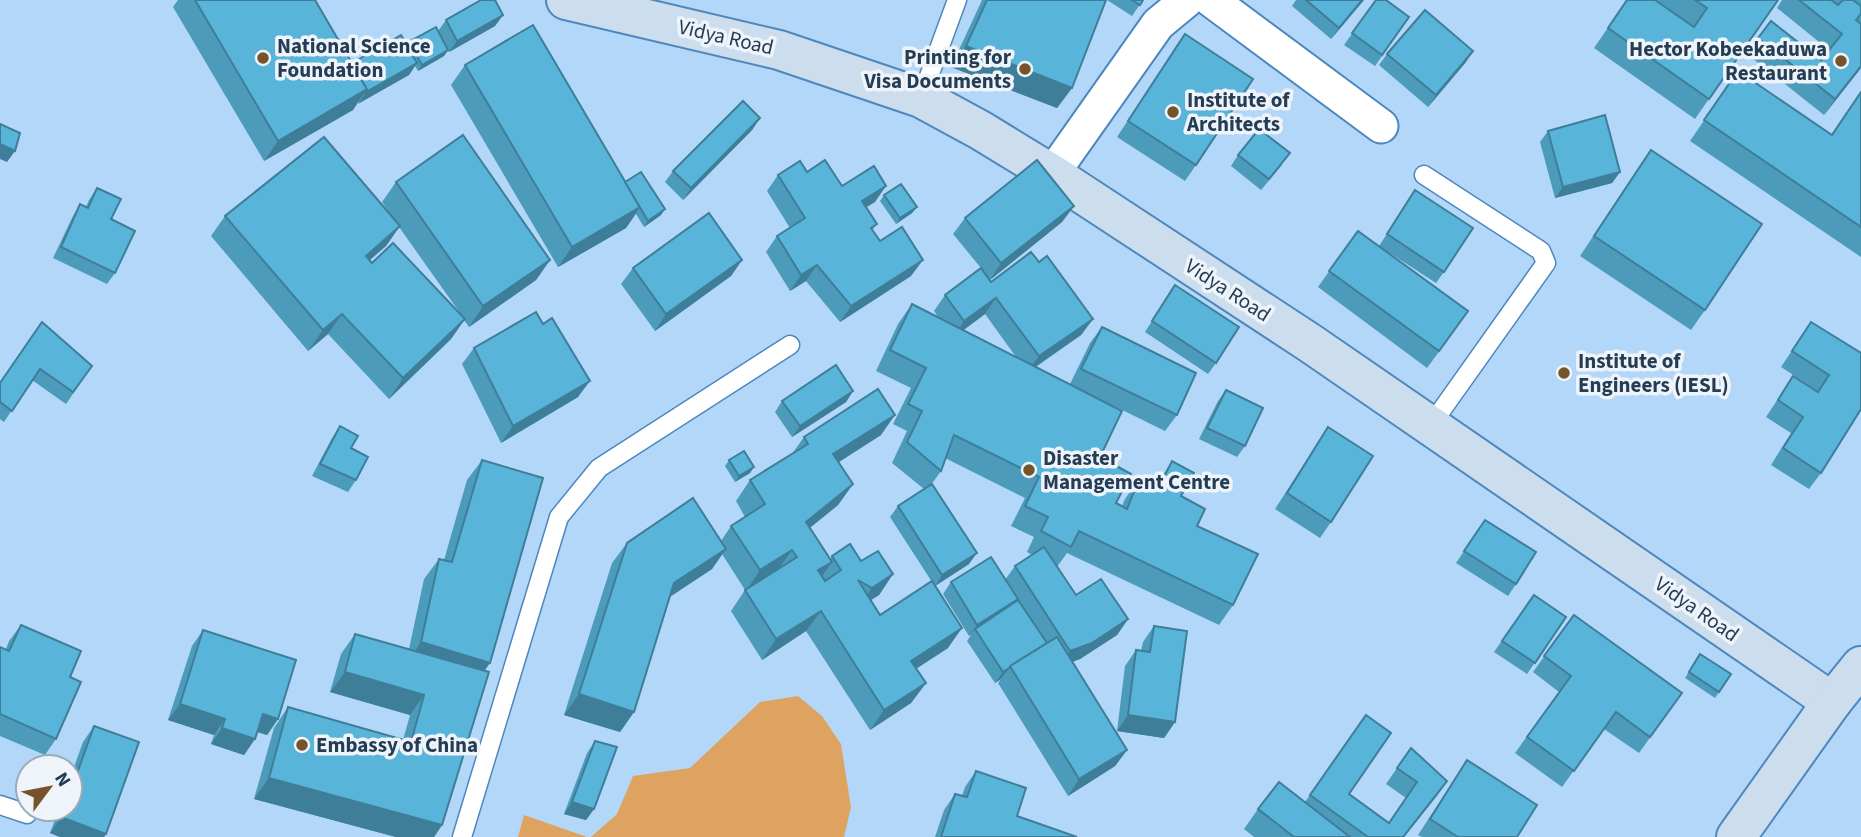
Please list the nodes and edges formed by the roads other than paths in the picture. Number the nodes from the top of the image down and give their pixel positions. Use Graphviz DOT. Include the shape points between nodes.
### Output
graph roads {
  1 [pos="566,0"];
  2 [pos="957,0"];
  3 [pos="1187,0"];
  4 [pos="1211,0"];
  5 [pos="921,98"];
  6 [pos="1381,126"];
  7 [pos="1052,174"];
  8 [pos="1424,175"];
  9 [pos="790,345"];
  10 [pos="1431,425"];
  11 [pos="1861,666"];
  12 [pos="1832,702"];
  13 [pos="462,837"];
  14 [pos="1736,837"];
  1 -- 5 [label="street, Vidya Road" via="779,50"];
  2 -- 5 [label="lane"];
  3 -- 7 [label="street" via="1158,24"];
  4 -- 6 [label="street"];
  5 -- 7 [label="street, Vidya Road"];
  7 -- 10 [label="street, Vidya Road"];
  8 -- 10 [label="lane" via="1541,251 1546,264"];
  9 -- 13 [label="lane" via="599,468 559,517"];
  10 -- 12 [label="street, Vidya Road"];
  11 -- 12 [label="street"];
  12 -- 14 [label="street"];
}
